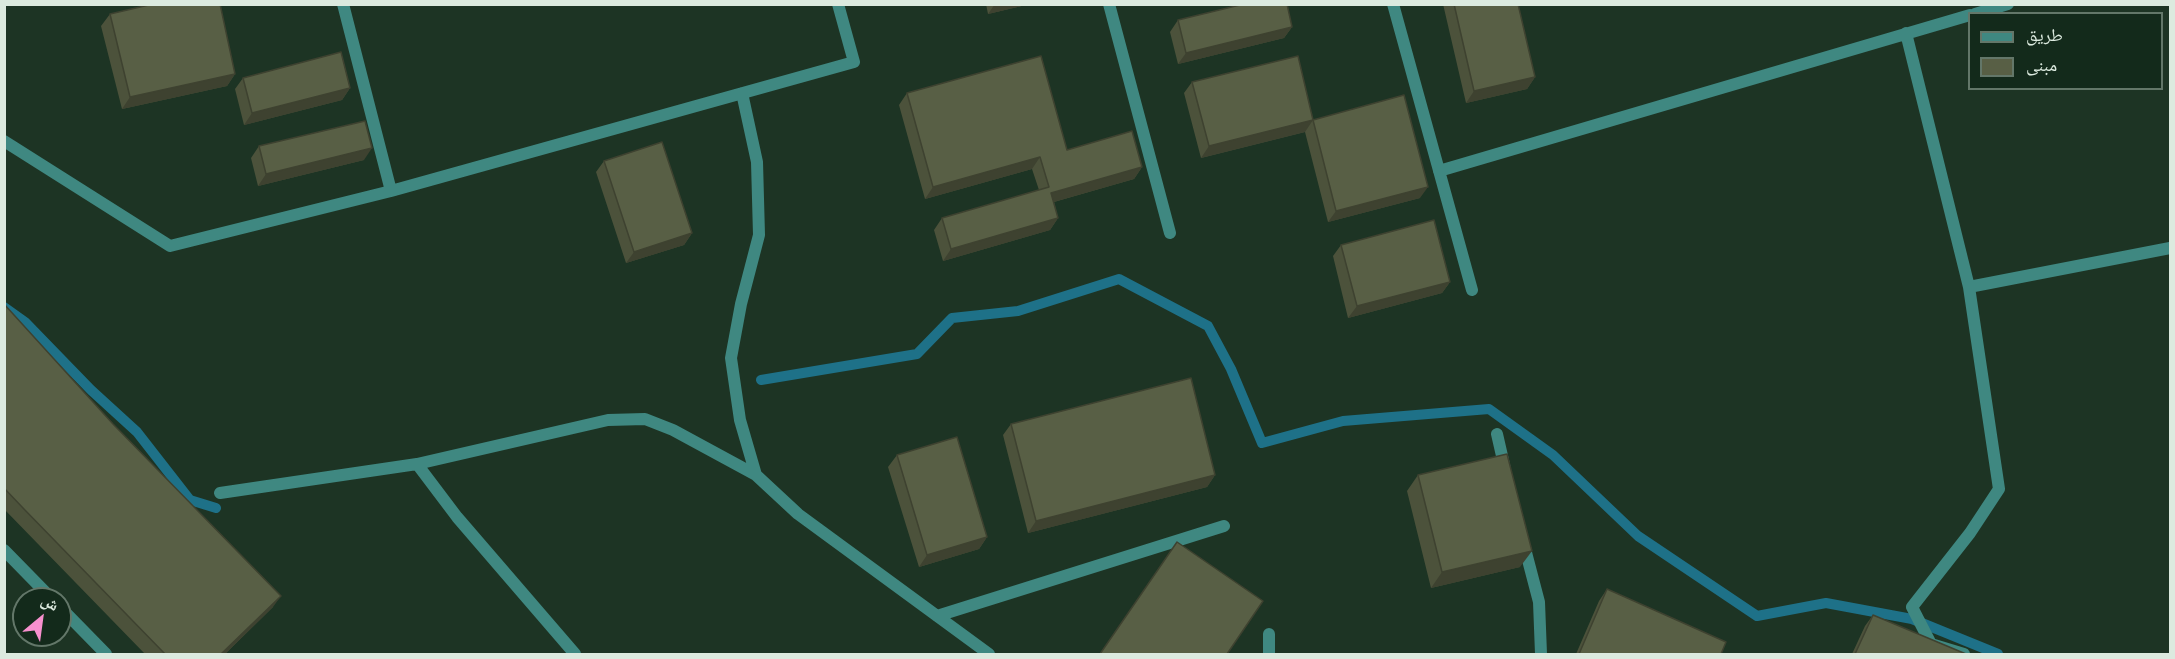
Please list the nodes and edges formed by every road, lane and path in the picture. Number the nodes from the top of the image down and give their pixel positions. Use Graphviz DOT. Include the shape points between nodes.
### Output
graph roads {
  1 [pos="343,4"];
  2 [pos="838,4"];
  3 [pos="1109,4"];
  4 [pos="1393,4"];
  5 [pos="2007,4"];
  6 [pos="1981,12"];
  7 [pos="1968,16"];
  8 [pos="1906,33"];
  9 [pos="742,93"];
  10 [pos="4,141"];
  11 [pos="1439,171"];
  12 [pos="391,191"];
  13 [pos="1170,233"];
  14 [pos="2170,248"];
  15 [pos="1969,287"];
  16 [pos="1472,290"];
  17 [pos="1497,434"];
  18 [pos="417,464"];
  19 [pos="756,474"];
  20 [pos="1508,479"];
  21 [pos="220,493"];
  22 [pos="1519,524"];
  23 [pos="1224,526"];
  24 [pos="4,550"];
  25 [pos="40,587"];
  26 [pos="937,616"];
  27 [pos="72,619"];
  28 [pos="1269,634"];
  29 [pos="984,652"];
  30 [pos="106,654"];
  31 [pos="575,654"];
  32 [pos="1269,654"];
  33 [pos="1541,654"];
  34 [pos="1964,654"];
  1 -- 12 [label="street"];
  2 -- 9 [label="street" via="854,62"];
  3 -- 13 [label="street"];
  4 -- 11 [label="street"];
  5 -- 6 [label="street"];
  7 -- 8 [label="street"];
  8 -- 11 [label="street"];
  8 -- 15 [label="street"];
  9 -- 12 [label="street"];
  9 -- 19 [label="street" via="757,162 759,234 731,358 740,420"];
  10 -- 12 [label="street" via="170,246"];
  11 -- 16 [label="street"];
  14 -- 15 [label="street"];
  15 -- 34 [label="street" via="1999,489 1912,607 1931,644"];
  17 -- 20 [label="street"];
  18 -- 19 [label="street" via="608,420 645,419"];
  18 -- 21 [label="street"];
  18 -- 31 [label="street" via="457,517"];
  19 -- 26 [label="street" via="798,514"];
  22 -- 33 [label="street" via="1539,602"];
  23 -- 26 [label="street"];
  24 -- 25 [label="street"];
  26 -- 29 [label="street"];
  27 -- 30 [label="street"];
  28 -- 32 [label="street"];
}
